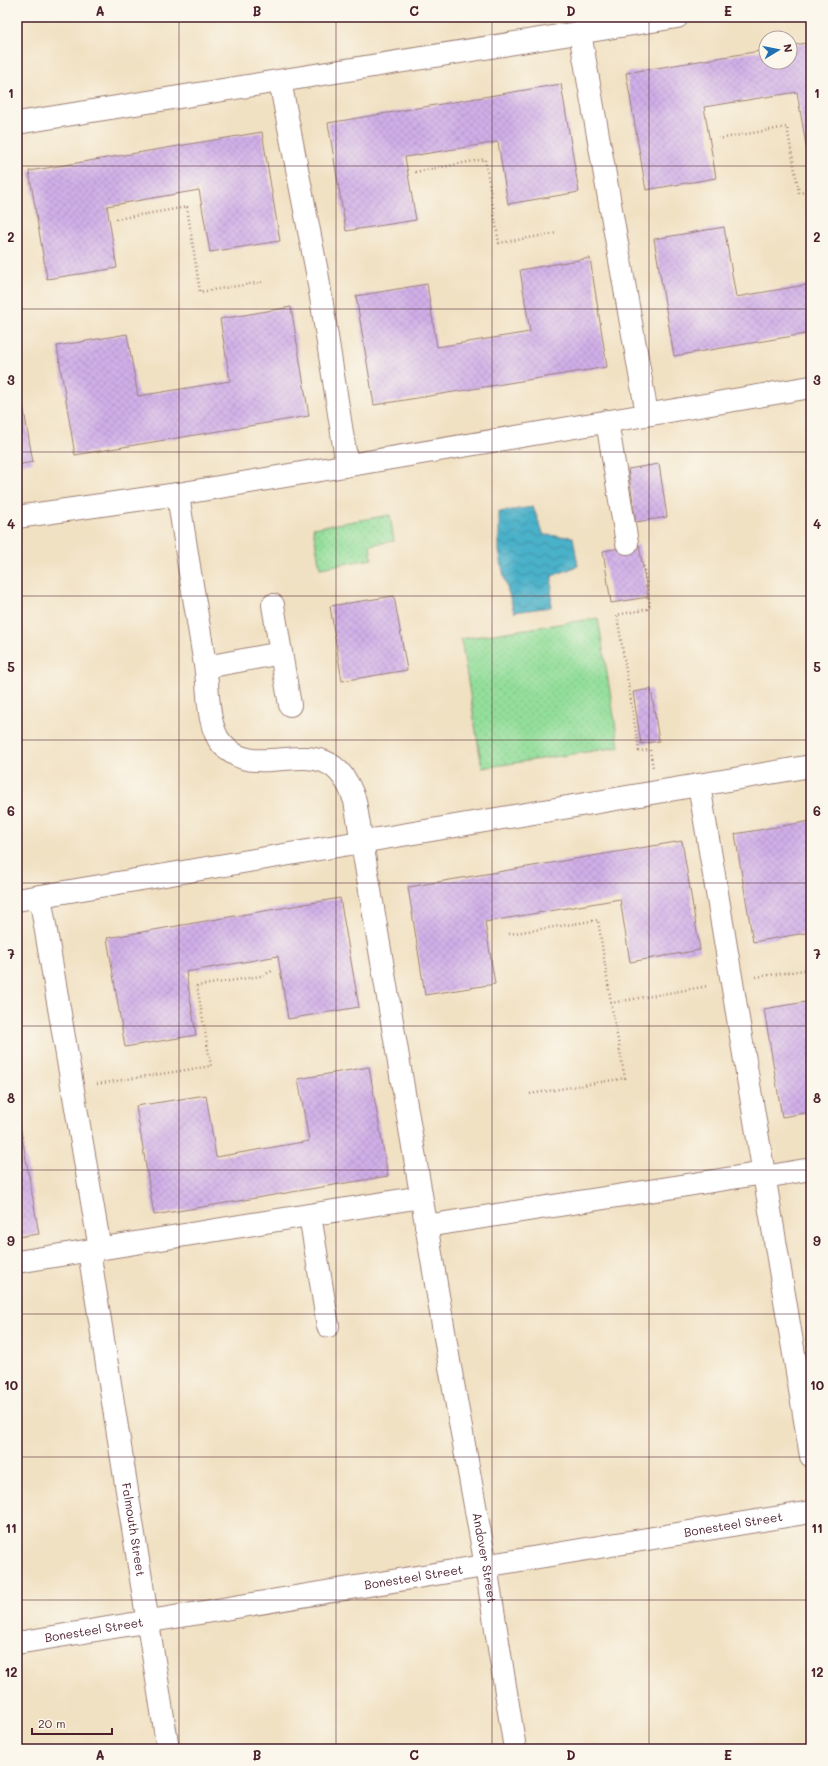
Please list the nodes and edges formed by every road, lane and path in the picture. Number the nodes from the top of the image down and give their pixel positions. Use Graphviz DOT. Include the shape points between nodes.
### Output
graph roads {
  1 [pos="677,17"];
  2 [pos="580,33"];
  3 [pos="280,81"];
  4 [pos="17,123"];
  5 [pos="718,139"];
  6 [pos="415,172"];
  7 [pos="811,191"];
  8 [pos="116,219"];
  9 [pos="557,233"];
  10 [pos="262,282"];
  11 [pos="811,387"];
  12 [pos="647,414"];
  13 [pos="607,421"];
  14 [pos="347,465"];
  15 [pos="178,494"];
  16 [pos="17,517"];
  17 [pos="627,543"];
  18 [pos="273,605"];
  19 [pos="281,653"];
  20 [pos="206,667"];
  21 [pos="290,705"];
  22 [pos="811,766"];
  23 [pos="699,785"];
  24 [pos="656,792"];
  25 [pos="362,842"];
  26 [pos="40,896"];
  27 [pos="17,900"];
  28 [pos="509,934"];
  29 [pos="811,969"];
  30 [pos="272,971"];
  31 [pos="732,981"];
  32 [pos="611,1003"];
  33 [pos="73,1088"];
  34 [pos="530,1094"];
  35 [pos="811,1169"];
  36 [pos="764,1175"];
  37 [pos="422,1197"];
  38 [pos="310,1215"];
  39 [pos="426,1226"];
  40 [pos="94,1250"];
  41 [pos="17,1262"];
  42 [pos="328,1326"];
  43 [pos="811,1456"];
  44 [pos="811,1512"];
  45 [pos="486,1566"];
  46 [pos="147,1622"];
  47 [pos="17,1644"];
  48 [pos="168,1749"];
  49 [pos="515,1749"];
  1 -- 2 [label="street"];
  2 -- 3 [label="street"];
  2 -- 12 [label="street"];
  3 -- 4 [label="street"];
  3 -- 14 [label="street" via="317,272"];
  5 -- 7 [label="path" via="787,127 799,193"];
  6 -- 9 [label="path" via="485,159 499,243"];
  8 -- 10 [label="path" via="187,207 200,292"];
  11 -- 12 [label="street"];
  12 -- 13 [label="street"];
  13 -- 14 [label="street"];
  13 -- 17 [label="street"];
  14 -- 15 [label="street"];
  15 -- 16 [label="street"];
  15 -- 20 [label="street, Andover Street"];
  17 -- 24 [label="path" via="640,544 650,605 647,609 617,615 639,752 650,750"];
  18 -- 19 [label="street"];
  19 -- 20 [label="street"];
  19 -- 21 [label="street"];
  20 -- 25 [label="street, Andover Street" via="209,708 220,742 230,753 245,759 311,758 335,767 351,788"];
  22 -- 23 [label="street"];
  23 -- 24 [label="street"];
  23 -- 31 [label="street"];
  24 -- 25 [label="street"];
  25 -- 26 [label="street"];
  25 -- 37 [label="street, Andover Street"];
  26 -- 27 [label="street"];
  26 -- 33 [label="street, Falmouth Street"];
  28 -- 32 [label="path" via="598,920"];
  29 -- 31 [label="path"];
  30 -- 33 [label="path" via="261,976 197,986 211,1066"];
  31 -- 32 [label="path"];
  31 -- 36 [label="street"];
  32 -- 34 [label="path" via="625,1078"];
  33 -- 40 [label="street, Falmouth Street"];
  35 -- 36 [label="street"];
  36 -- 39 [label="street"];
  36 -- 43 [label="street"];
  37 -- 38 [label="street"];
  37 -- 39 [label="street, Andover Street"];
  38 -- 40 [label="street"];
  38 -- 42 [label="street"];
  39 -- 45 [label="street, Andover Street"];
  40 -- 41 [label="street"];
  40 -- 46 [label="street, Falmouth Street" via="98,1309"];
  44 -- 45 [label="street, Bonesteel Street"];
  45 -- 46 [label="street, Bonesteel Street"];
  45 -- 49 [label="street, Andover Street"];
  46 -- 47 [label="street, Bonesteel Street"];
  46 -- 48 [label="street, Falmouth Street"];
}
